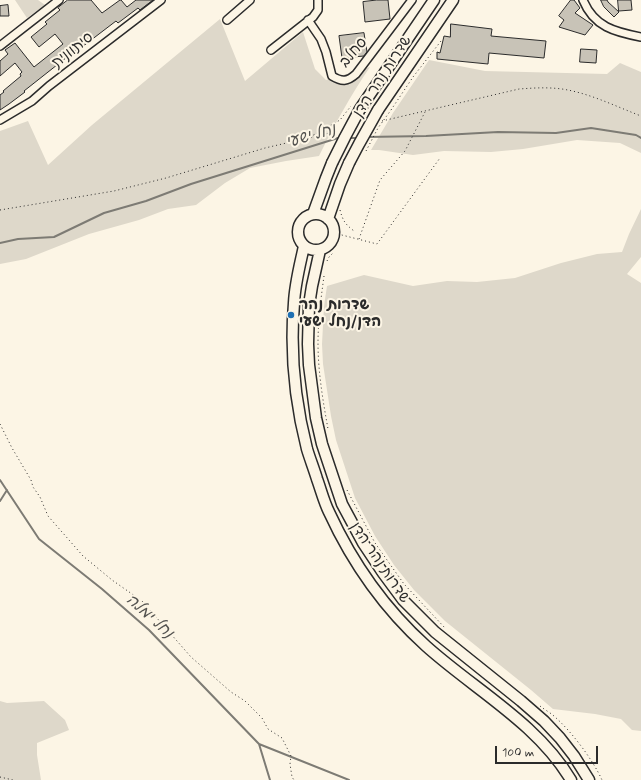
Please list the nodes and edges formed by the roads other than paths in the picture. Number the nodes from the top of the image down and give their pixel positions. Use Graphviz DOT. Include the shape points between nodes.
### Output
graph roads {
  1 [pos="161,0"];
  2 [pos="250,0"];
  3 [pos="318,0"];
  4 [pos="412,0"];
  5 [pos="434,0"];
  6 [pos="453,0"];
  7 [pos="583,0"];
  8 [pos="55,1"];
  9 [pos="227,20"];
  10 [pos="308,20"];
  11 [pos="641,37"];
  12 [pos="0,46"];
  13 [pos="271,50"];
  14 [pos="0,120"];
  15 [pos="314,214"];
  16 [pos="328,219"];
  17 [pos="304,246"];
  18 [pos="320,250"];
  19 [pos="571,780"];
  20 [pos="589,780"];
  1 -- 14 [label="street, סיתוונית" via="32,101"];
  2 -- 9 [label="street"];
  3 -- 10 [label="street" via="318,10"];
  4 -- 10 [label="street, סחלב" via="356,74 345,80 332,76 321,39"];
  5 -- 15 [label="main road, שדרות נהר הדן, bridge" via="356,107"];
  6 -- 16 [label="main road, שדרות נהר הדן, bridge" via="378,110 340,184"];
  7 -- 11 [label="street" via="591,16 601,24"];
  8 -- 12 [label="street"];
  10 -- 13 [label="street"];
  15 -- 16 [label="main road"];
  15 -- 17 [label="main road" via="303,219 298,230 298,236"];
  16 -- 18 [label="main road" via="334,228 333,238 328,246"];
  17 -- 18 [label="main road" via="311,250"];
  17 -- 19 [label="main road, שדרות נהר הדן" via="294,302 293,366 301,422 328,511 350,553 392,612 426,646 534,734"];
  18 -- 20 [label="main road, שדרות נהר הדן" via="309,305 309,365 322,444 342,504 363,543 403,600 435,632 544,721 574,756"];
}
